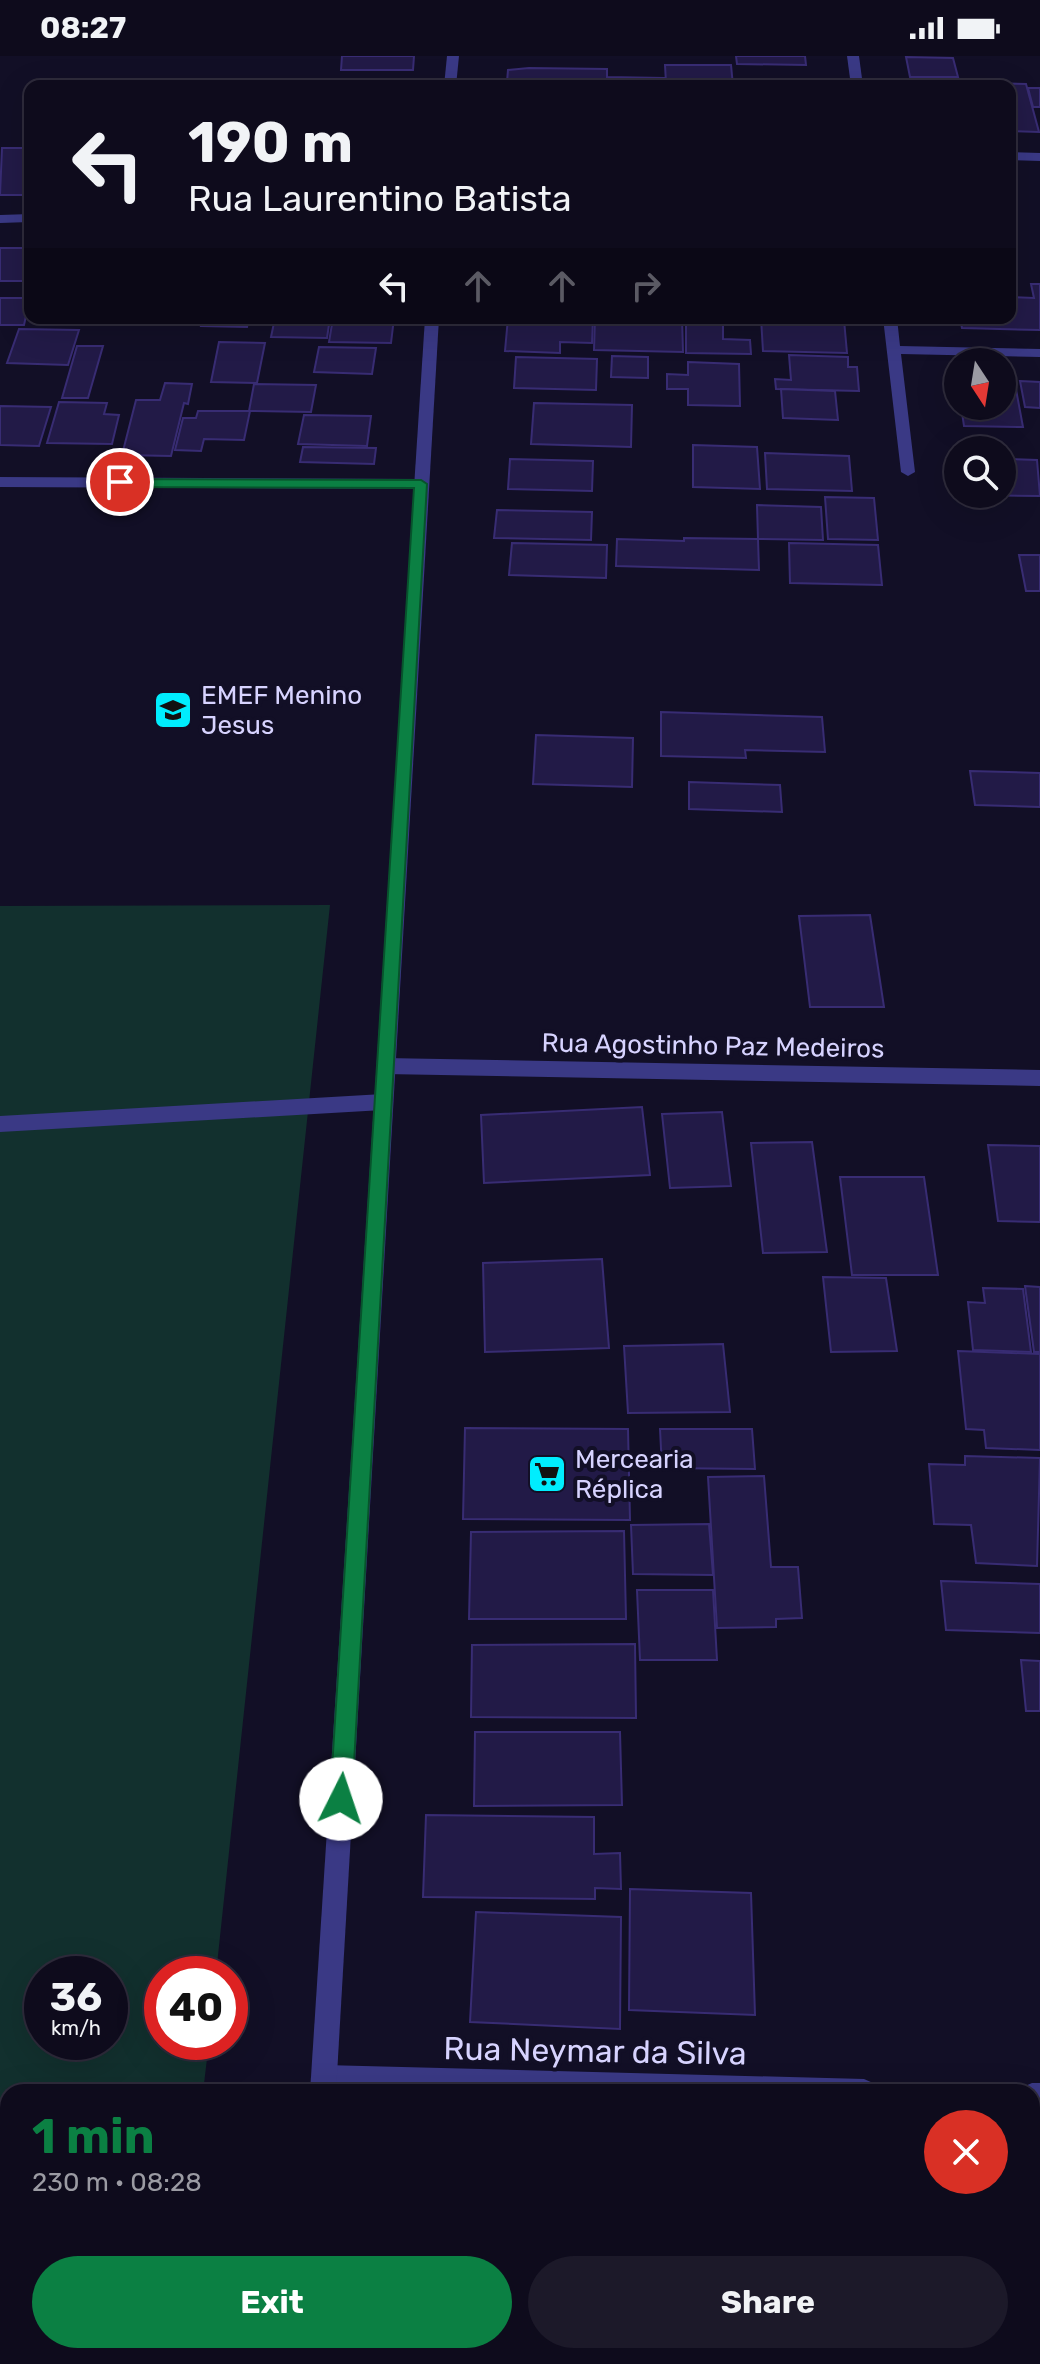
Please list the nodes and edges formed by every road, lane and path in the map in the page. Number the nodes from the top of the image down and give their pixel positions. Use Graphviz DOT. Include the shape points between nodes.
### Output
graph roads {
  1 [pos="453,56"];
  2 [pos="853,56"];
  3 [pos="451,80"];
  4 [pos="856,80"];
  5 [pos="1016,156"];
  6 [pos="1040,157"];
  7 [pos="24,218"];
  8 [pos="0,219"];
  9 [pos="432,324"];
  10 [pos="891,324"];
  11 [pos="894,350"];
  12 [pos="1040,353"];
  13 [pos="908,472"];
  14 [pos="0,482"];
  15 [pos="421,484"];
  16 [pos="385,1066"];
  17 [pos="1040,1078"];
  18 [pos="383,1102"];
  19 [pos="0,1124"];
  20 [pos="324,2084"];
  1 -- 3 [label="street"];
  2 -- 4 [label="street"];
  5 -- 6 [label="street"];
  7 -- 8 [label="street"];
  9 -- 15 [label="street"];
  10 -- 11 [label="street"];
  11 -- 12 [label="street"];
  11 -- 13 [label="street"];
  14 -- 15 [label="street"];
  15 -- 16 [label="street"];
  16 -- 17 [label="street, Rua Agostinho Paz Medeiros"];
  16 -- 18 [label="street"];
  18 -- 19 [label="street"];
  18 -- 20 [label="street"];
}
